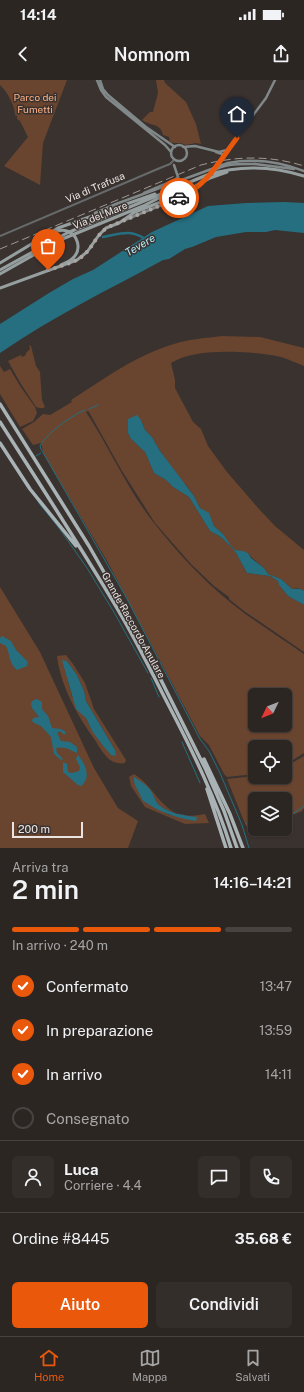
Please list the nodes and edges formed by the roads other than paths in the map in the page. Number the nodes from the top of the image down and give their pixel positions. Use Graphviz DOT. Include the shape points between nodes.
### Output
graph roads {
  1 [pos="99,80"];
  2 [pos="275,80"];
  3 [pos="232,145"];
  4 [pos="175,147"];
  5 [pos="183,147"];
  6 [pos="171,152"];
  7 [pos="216,152"];
  8 [pos="222,159"];
  9 [pos="175,160"];
  10 [pos="238,169"];
  11 [pos="304,172"];
  12 [pos="208,176"];
  13 [pos="304,176"];
  14 [pos="186,184"];
  15 [pos="174,188"];
  16 [pos="133,198"];
  17 [pos="78,221"];
  18 [pos="119,222"];
  19 [pos="51,233"];
  20 [pos="0,236"];
  21 [pos="0,262"];
  22 [pos="61,265"];
  23 [pos="0,270"];
  24 [pos="0,274"];
  25 [pos="0,288"];
  26 [pos="0,404"];
  27 [pos="0,422"];
  28 [pos="1,444"];
  29 [pos="87,559"];
  30 [pos="192,740"];
  31 [pos="204,777"];
  32 [pos="226,848"];
  33 [pos="231,848"];
  34 [pos="237,848"];
  35 [pos="243,848"];
  1 -- 4 [label="main road" via="109,96"];
  1 -- 6 [label="main road" via="101,90 107,98"];
  2 -- 3 [label="main road" via="255,115"];
  3 -- 7 [label="main road, bridge" via="223,152"];
  3 -- 8 [label="main road, bridge"];
  4 -- 5 [label="main road"];
  4 -- 6 [label="main road"];
  5 -- 7 [label="main road" via="199,147"];
  5 -- 9 [label="main road" via="186,152 185,158 181,161"];
  6 -- 9 [label="main road"];
  7 -- 8 [label="main road, bridge" via="222,154"];
  8 -- 12 [label="main road, bridge"];
  9 -- 16 [label="main road, bridge" via="178,177"];
  9 -- 20 [label="street, Via di Trafusa"];
  10 -- 13 [label="main road, Via del Mare" via="272,169"];
  10 -- 14 [label="main road, Via del Mare" via="212,174"];
  10 -- 18 [label="main road" via="215,176 135,212"];
  11 -- 12 [label="main road, bridge" via="255,164 223,166"];
  11 -- 16 [label="main road" via="290,166 268,162 236,162 212,168"];
  12 -- 18 [label="main road, bridge" via="190,193"];
  14 -- 15 [label="main road, Via del Mare"];
  14 -- 24 [label="main road, Via del Mare" via="144,206 60,240"];
  15 -- 17 [label="main road"];
  15 -- 23 [label="main road, Via del Mare" via="61,236"];
  16 -- 17 [label="main road"];
  17 -- 19 [label="main road, bridge"];
  18 -- 22 [label="main road, bridge" via="101,232 83,256"];
  19 -- 21 [label="main road"];
  19 -- 22 [label="main road, bridge" via="68,231 77,241 76,255"];
  22 -- 25 [label="main road"];
  26 -- 30 [label="highway, Grande Raccordo Anulare" via="106,575"];
  27 -- 29 [label="highway, Grande Raccordo Anulare"];
  28 -- 29 [label="highway" via="30,488"];
  29 -- 31 [label="highway, Grande Raccordo Anulare" via="136,642"];
  30 -- 34 [label="highway, Grande Raccordo Anulare" via="218,796"];
  30 -- 35 [label="highway, Grande Raccordo Anulare" via="228,809"];
  31 -- 32 [label="highway"];
  31 -- 33 [label="highway, Grande Raccordo Anulare"];
}
